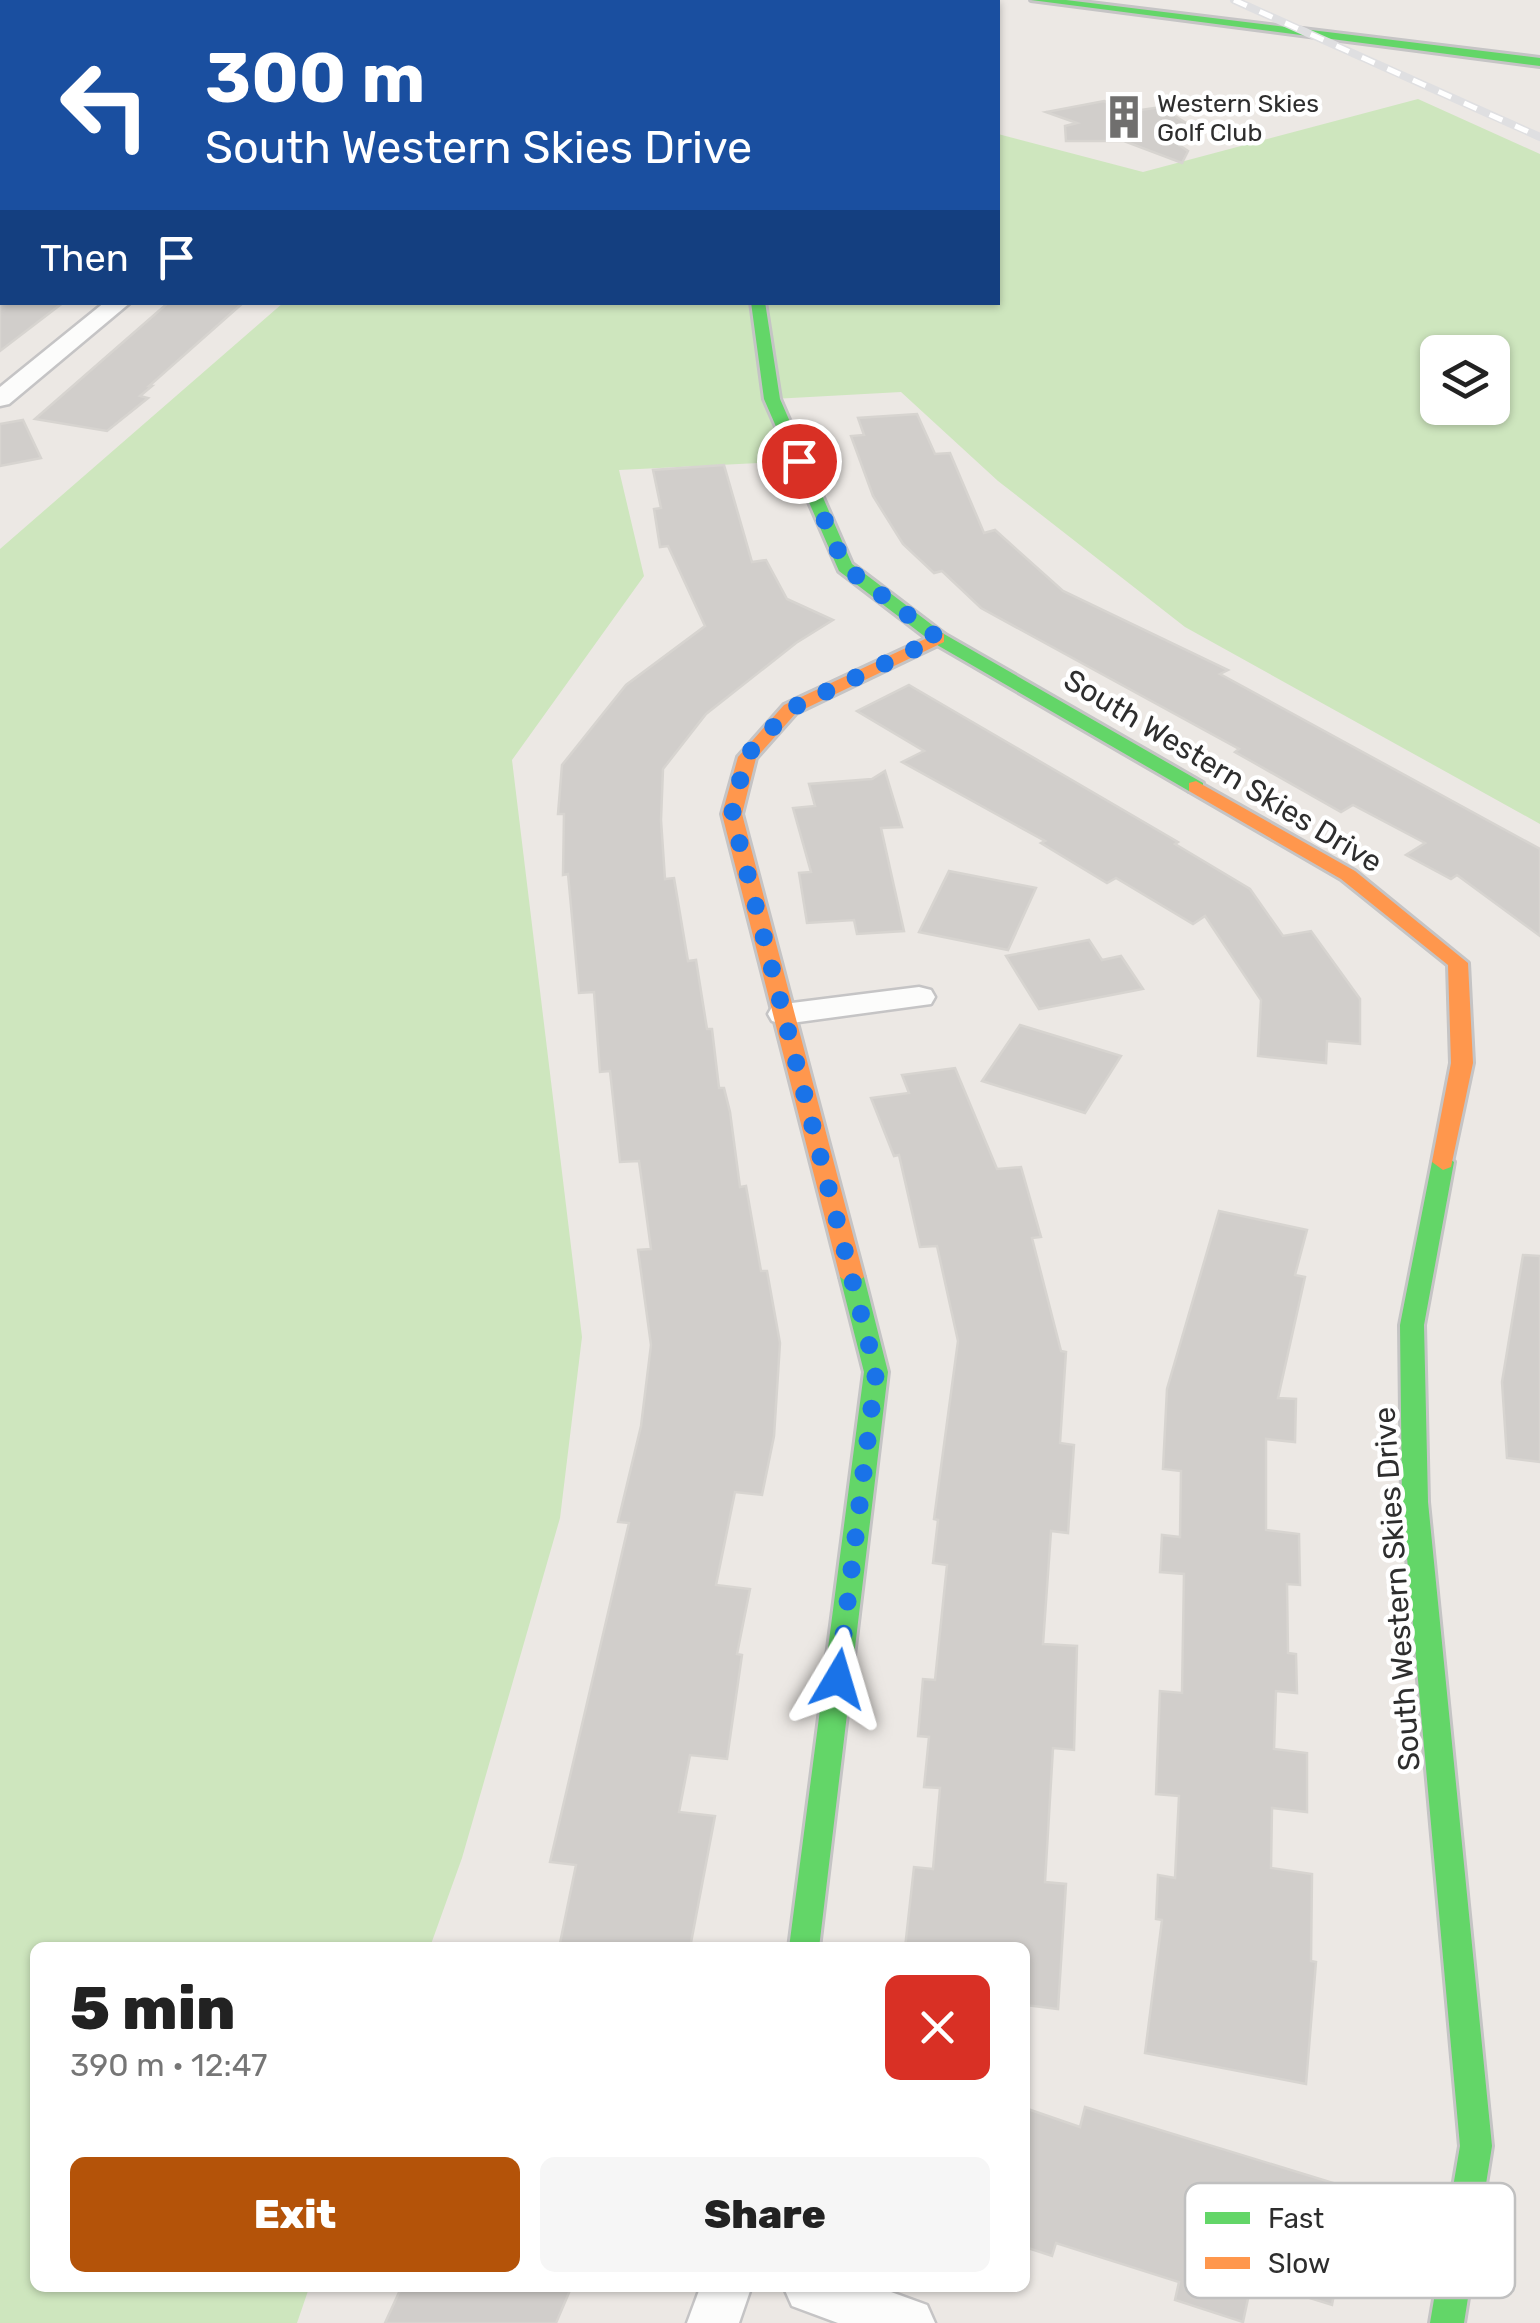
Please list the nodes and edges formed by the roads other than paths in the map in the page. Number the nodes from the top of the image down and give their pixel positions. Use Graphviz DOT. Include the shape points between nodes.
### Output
graph roads {
  1 [pos="1037,0"];
  2 [pos="1175,0"];
  3 [pos="1540,44"];
  4 [pos="1540,62"];
  5 [pos="116,305"];
  6 [pos="758,305"];
  7 [pos="0,399"];
  8 [pos="938,638"];
  9 [pos="919,997"];
  10 [pos="784,1014"];
  11 [pos="805,1942"];
  12 [pos="1470,2183"];
  13 [pos="725,2292"];
  14 [pos="821,2292"];
  15 [pos="1451,2298"];
  16 [pos="713,2323"];
  17 [pos="910,2323"];
  18 [pos="1447,2323"];
  1 -- 4 [label="street"];
  2 -- 3 [label="street"];
  5 -- 7 [label="street"];
  6 -- 8 [label="street, South Western Skies Drive" via="772,399 845,567"];
  8 -- 10 [label="street" via="790,709 746,756 732,814"];
  8 -- 12 [label="street, South Western Skies Drive" via="1348,875 1458,962 1462,1063 1412,1325 1415,1502 1476,2146"];
  9 -- 10 [label="street"];
  10 -- 11 [label="street" via="876,1372"];
  13 -- 16 [label="street"];
  14 -- 17 [label="street"];
  15 -- 18 [label="street, South Western Skies Drive"];
}
